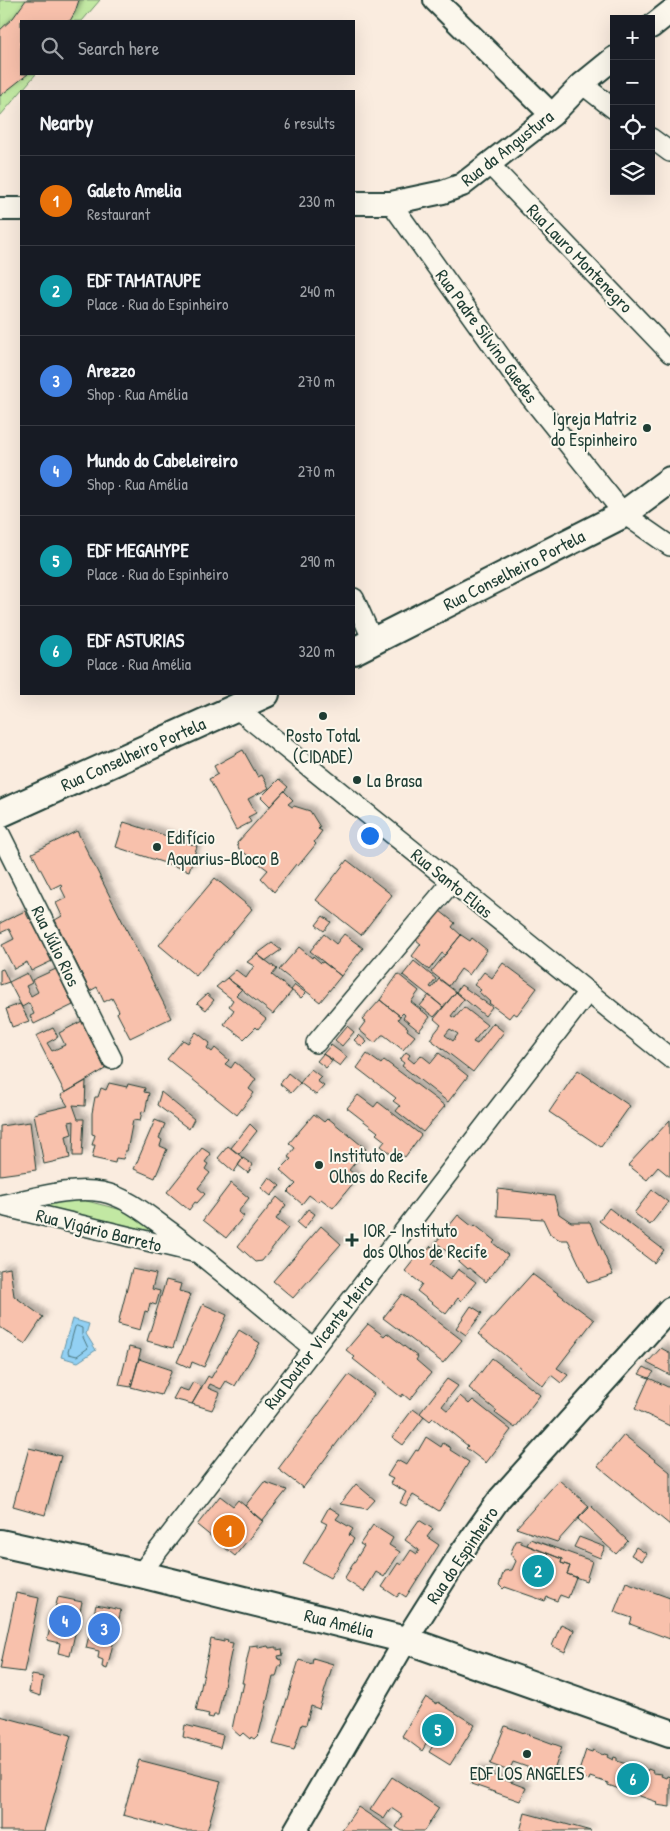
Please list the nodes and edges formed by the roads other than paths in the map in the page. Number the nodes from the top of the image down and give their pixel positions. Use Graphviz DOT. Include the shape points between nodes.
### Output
graph roads {
  1 [pos="435,0"];
  2 [pos="670,12"];
  3 [pos="655,24"];
  4 [pos="612,60"];
  5 [pos="582,84"];
  6 [pos="610,106"];
  7 [pos="552,115"];
  8 [pos="655,141"];
  9 [pos="670,152"];
  10 [pos="489,164"];
  11 [pos="355,203"];
  12 [pos="391,203"];
  13 [pos="0,209"];
  14 [pos="20,209"];
  15 [pos="670,353"];
  16 [pos="670,480"];
  17 [pos="624,514"];
  18 [pos="670,546"];
  19 [pos="355,603"];
  20 [pos="364,646"];
  21 [pos="264,695"];
  22 [pos="236,708"];
  23 [pos="0,814"];
  24 [pos="0,834"];
  25 [pos="451,883"];
  26 [pos="588,992"];
  27 [pos="316,1043"];
  28 [pos="670,1058"];
  29 [pos="112,1059"];
  30 [pos="0,1205"];
  31 [pos="199,1253"];
  32 [pos="670,1309"];
  33 [pos="313,1348"];
  34 [pos="0,1544"];
  35 [pos="140,1574"];
  36 [pos="406,1640"];
  37 [pos="670,1733"];
  38 [pos="295,1831"];
  1 -- 7 [label="street"];
  2 -- 3 [label="street"];
  4 -- 5 [label="street, Rua da Angustura"];
  5 -- 6 [label="street"];
  5 -- 7 [label="street, Rua da Angustura"];
  7 -- 10 [label="street, Rua da Angustura"];
  8 -- 9 [label="street"];
  10 -- 12 [label="street, Rua da Angustura" via="462,185"];
  10 -- 15 [label="street, Rua Lauro Montenegro"];
  11 -- 12 [label="street, Rua da Angustura"];
  12 -- 17 [label="street, Rua Padre Silvino Guedes" via="523,388"];
  13 -- 14 [label="street"];
  16 -- 17 [label="main road, Rua Conselheiro Portela"];
  17 -- 18 [label="street, Rua Padre Silvino Guedes"];
  17 -- 20 [label="main road, Rua Conselheiro Portela"];
  19 -- 20 [label="street"];
  21 -- 22 [label="main road, Rua Conselheiro Portela"];
  22 -- 23 [label="main road, Rua Conselheiro Portela"];
  22 -- 25 [label="street, Rua Santo Elias"];
  24 -- 29 [label="street, Rua Júlio Rios"];
  25 -- 26 [label="street, Rua Santo Elias"];
  25 -- 27 [label="street"];
  26 -- 28 [label="street, Rua Santo Elias"];
  26 -- 33 [label="street, Rua Doutor Vicente Meira"];
  30 -- 31 [label="street, Rua Vigário Barreto"];
  30 -- 31 [label="street, Rua Vigário Barreto" via="66,1191 101,1192 116,1196 142,1211"];
  31 -- 33 [label="street, Rua Vigário Barreto"];
  32 -- 36 [label="street, Rua do Espinheiro" via="500,1498"];
  33 -- 35 [label="street, Rua Doutor Vicente Meira"];
  34 -- 35 [label="main road, Rua Amélia"];
  35 -- 36 [label="main road, Rua Amélia"];
  36 -- 37 [label="main road, Rua Amélia"];
  36 -- 38 [label="street, Rua do Espinheiro"];
}
